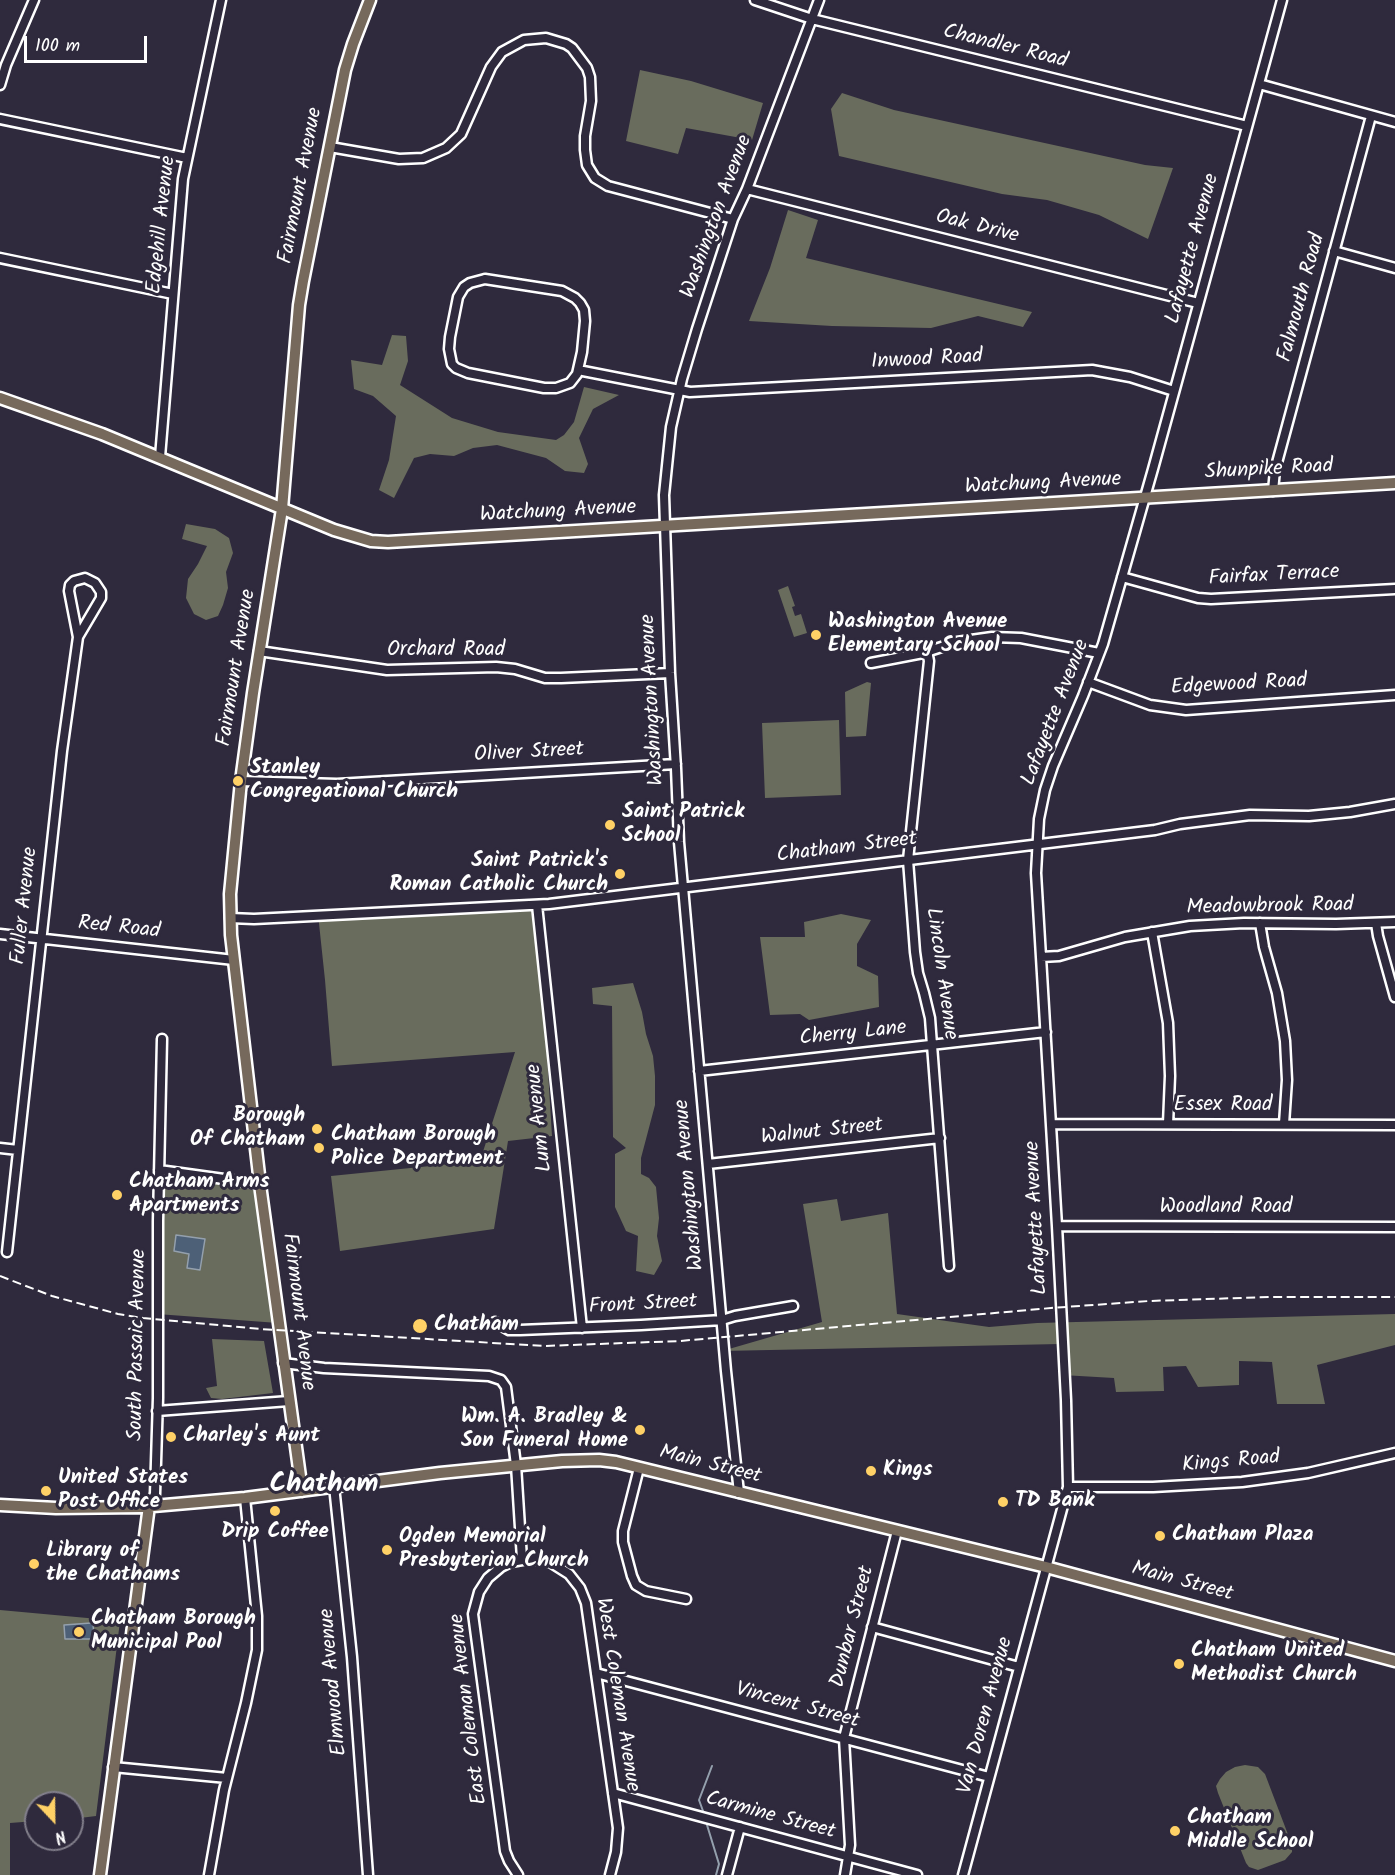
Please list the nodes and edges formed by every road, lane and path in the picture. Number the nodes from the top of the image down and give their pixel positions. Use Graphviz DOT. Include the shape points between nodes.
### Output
graph roads {
  1 [pos="34,0"];
  2 [pos="221,0"];
  3 [pos="370,0"];
  4 [pos="755,0"];
  5 [pos="819,0"];
  6 [pos="1282,0"];
  7 [pos="812,19"];
  8 [pos="1259,84"];
  9 [pos="0,85"];
  10 [pos="1371,116"];
  11 [pos="0,119"];
  12 [pos="1395,123"];
  13 [pos="1247,126"];
  14 [pos="330,147"];
  15 [pos="187,158"];
  16 [pos="747,189"];
  17 [pos="733,219"];
  18 [pos="1334,251"];
  19 [pos="0,258"];
  20 [pos="1395,268"];
  21 [pos="173,294"];
  22 [pos="1198,303"];
  23 [pos="579,370"];
  24 [pos="679,391"];
  25 [pos="1174,392"];
  26 [pos="0,398"];
  27 [pos="160,457"];
  28 [pos="1395,483"];
  29 [pos="1273,491"];
  30 [pos="1144,498"];
  31 [pos="282,509"];
  32 [pos="664,526"];
  33 [pos="1122,577"];
  34 [pos="1395,589"];
  35 [pos="78,637"];
  36 [pos="259,651"];
  37 [pos="927,651"];
  38 [pos="1099,652"];
  39 [pos="871,663"];
  40 [pos="670,673"];
  41 [pos="1088,682"];
  42 [pos="1395,695"];
  43 [pos="676,764"];
  44 [pos="241,781"];
  45 [pos="1395,804"];
  46 [pos="1037,844"];
  47 [pos="908,860"];
  48 [pos="683,887"];
  49 [pos="537,905"];
  50 [pos="230,918"];
  51 [pos="1395,922"];
  52 [pos="1260,923"];
  53 [pos="1376,923"];
  54 [pos="1152,932"];
  55 [pos="0,934"];
  56 [pos="41,939"];
  57 [pos="1041,957"];
  58 [pos="234,960"];
  59 [pos="1395,997"];
  60 [pos="1046,1032"];
  61 [pos="162,1039"];
  62 [pos="932,1045"];
  63 [pos="699,1071"];
  64 [pos="1051,1124"];
  65 [pos="1168,1124"];
  66 [pos="1284,1124"];
  67 [pos="1395,1125"];
  68 [pos="940,1138"];
  69 [pos="0,1148"];
  70 [pos="18,1150"];
  71 [pos="708,1164"];
  72 [pos="159,1170"];
  73 [pos="260,1184"];
  74 [pos="1057,1226"];
  75 [pos="1395,1227"];
  76 [pos="7,1252"];
  77 [pos="949,1266"];
  78 [pos="793,1306"];
  79 [pos="722,1320"];
  80 [pos="495,1322"];
  81 [pos="582,1328"];
  82 [pos="284,1363"];
  83 [pos="289,1401"];
  84 [pos="157,1411"];
  85 [pos="1395,1453"];
  86 [pos="516,1466"];
  87 [pos="639,1468"];
  88 [pos="334,1486"];
  89 [pos="1068,1488"];
  90 [pos="302,1491"];
  91 [pos="739,1493"];
  92 [pos="245,1498"];
  93 [pos="0,1505"];
  94 [pos="149,1506"];
  95 [pos="897,1532"];
  96 [pos="522,1559"];
  97 [pos="1046,1567"];
  98 [pos="686,1599"];
  99 [pos="872,1627"];
  100 [pos="1395,1661"];
  101 [pos="1018,1667"];
  102 [pos="596,1672"];
  103 [pos="844,1738"];
  104 [pos="113,1767"];
  105 [pos="989,1777"];
  106 [pos="227,1778"];
  107 [pos="613,1793"];
  108 [pos="740,1827"];
  109 [pos="849,1857"];
  110 [pos="100,1875"];
  111 [pos="209,1875"];
  112 [pos="368,1875"];
  113 [pos="518,1875"];
  114 [pos="608,1875"];
  115 [pos="727,1875"];
  116 [pos="845,1875"];
  117 [pos="917,1875"];
  118 [pos="963,1875"];
  1 -- 9 [label="street"];
  2 -- 15 [label="street, Edgehill Avenue"];
  3 -- 14 [label="main road, Fairmount Avenue" via="345,70"];
  4 -- 7 [label="street, Chandler Road"];
  5 -- 7 [label="street, Washington Avenue"];
  6 -- 8 [label="street, Lafayette Avenue"];
  7 -- 13 [label="street, Chandler Road"];
  7 -- 16 [label="street, Washington Avenue"];
  8 -- 10 [label="street"];
  8 -- 13 [label="street, Lafayette Avenue"];
  10 -- 12 [label="street"];
  10 -- 18 [label="street, Falmouth Road"];
  11 -- 15 [label="street"];
  13 -- 22 [label="street, Lafayette Avenue"];
  14 -- 17 [label="street" via="406,159 423,158 446,148 461,134 502,52 524,40 546,38 572,48 587,68 591,101 585,150 587,165 595,178 608,186"];
  14 -- 31 [label="main road, Fairmount Avenue" via="299,305"];
  15 -- 21 [label="street, Edgehill Avenue"];
  16 -- 17 [label="street, Washington Avenue"];
  16 -- 22 [label="street, Oak Drive"];
  17 -- 24 [label="street, Washington Avenue"];
  18 -- 20 [label="street"];
  18 -- 29 [label="street, Falmouth Road" via="1275,470"];
  19 -- 21 [label="street"];
  21 -- 27 [label="street, Edgehill Avenue"];
  22 -- 25 [label="street, Lafayette Avenue"];
  23 -- 23 [label="street" via="563,387 544,388 456,368 450,357 450,337 460,291 485,279 562,291 576,298 584,310 585,321"];
  23 -- 24 [label="street, Inwood Road"];
  24 -- 25 [label="street, Inwood Road" via="1092,370 1130,377"];
  24 -- 32 [label="street, Washington Avenue" via="666,466"];
  25 -- 30 [label="street, Lafayette Avenue"];
  26 -- 27 [label="main road, Watchung Avenue"];
  27 -- 31 [label="main road, Watchung Avenue"];
  28 -- 29 [label="main road, Shunpike Road"];
  29 -- 30 [label="main road, Shunpike Road"];
  30 -- 32 [label="main road, Watchung Avenue"];
  30 -- 33 [label="street, Lafayette Avenue"];
  31 -- 32 [label="main road, Watchung Avenue" via="358,538 388,542"];
  31 -- 36 [label="main road, Fairmount Avenue"];
  32 -- 40 [label="street, Washington Avenue"];
  33 -- 34 [label="street, Fairfax Terrace" via="1211,599"];
  33 -- 38 [label="street, Lafayette Avenue"];
  35 -- 35 [label="street, Fuller Avenue" via="101,598 95,583 85,578 74,581 69,591"];
  35 -- 56 [label="street, Fuller Avenue"];
  36 -- 40 [label="street, Orchard Road" via="387,670 496,667 545,678"];
  36 -- 44 [label="main road, Fairmount Avenue"];
  37 -- 38 [label="street" via="957,642 998,637"];
  37 -- 39 [label="street"];
  37 -- 47 [label="street, Lincoln Avenue"];
  38 -- 41 [label="street, Lafayette Avenue"];
  40 -- 43 [label="street, Washington Avenue"];
  41 -- 42 [label="street, Edgewood Road" via="1150,705 1186,710"];
  41 -- 46 [label="street, Lafayette Avenue" via="1045,790"];
  43 -- 44 [label="street, Oliver Street" via="337,784"];
  43 -- 48 [label="street, Washington Avenue"];
  44 -- 50 [label="main road, Fairmount Avenue"];
  45 -- 46 [label="street, Chatham Street" via="1309,816 1250,815"];
  46 -- 47 [label="street, Chatham Street"];
  46 -- 57 [label="street, Lafayette Avenue"];
  47 -- 48 [label="street, Chatham Street"];
  47 -- 62 [label="street, Lincoln Avenue" via="915,952"];
  48 -- 49 [label="street, Chatham Street"];
  48 -- 63 [label="street, Washington Avenue"];
  49 -- 50 [label="street, Chatham Street"];
  49 -- 81 [label="street, Lum Avenue"];
  50 -- 58 [label="main road, Fairmount Avenue"];
  51 -- 53 [label="street, Meadowbrook Road"];
  52 -- 53 [label="street, Meadowbrook Road"];
  52 -- 54 [label="street, Meadowbrook Road"];
  52 -- 66 [label="street" via="1284,1032"];
  53 -- 59 [label="street"];
  54 -- 57 [label="street, Meadowbrook Road"];
  54 -- 65 [label="street" via="1168,1023"];
  55 -- 56 [label="street, Red Road"];
  56 -- 58 [label="street, Red Road"];
  56 -- 70 [label="street, Fuller Avenue"];
  57 -- 60 [label="street, Lafayette Avenue"];
  58 -- 73 [label="main road, Fairmount Avenue"];
  60 -- 62 [label="street, Cherry Lane"];
  60 -- 64 [label="street, Lafayette Avenue"];
  61 -- 72 [label="street, South Passaic Avenue"];
  62 -- 63 [label="street, Cherry Lane"];
  62 -- 68 [label="street, Lincoln Avenue"];
  63 -- 71 [label="street, Washington Avenue"];
  64 -- 65 [label="street, Essex Road"];
  64 -- 74 [label="street, Lafayette Avenue"];
  65 -- 66 [label="street, Essex Road"];
  66 -- 67 [label="street, Essex Road"];
  68 -- 71 [label="street, Walnut Street"];
  68 -- 77 [label="street, Lincoln Avenue"];
  69 -- 70 [label="street"];
  70 -- 76 [label="street, Fuller Avenue"];
  71 -- 79 [label="street, Washington Avenue"];
  72 -- 73 [label="street"];
  72 -- 84 [label="street, South Passaic Avenue"];
  73 -- 82 [label="main road, Fairmount Avenue"];
  74 -- 75 [label="street, Woodland Road"];
  74 -- 89 [label="street, Lafayette Avenue"];
  78 -- 79 [label="street, Front Street"];
  79 -- 81 [label="street, Front Street"];
  79 -- 91 [label="street, Washington Avenue"];
  80 -- 81 [label="street, Front Street" via="509,1330"];
  82 -- 83 [label="main road, Fairmount Avenue"];
  82 -- 86 [label="street" via="489,1376 501,1380 506,1387"];
  83 -- 84 [label="street"];
  83 -- 90 [label="main road, Fairmount Avenue"];
  84 -- 94 [label="street, South Passaic Avenue" via="155,1494"];
  85 -- 89 [label="street, Kings Road" via="1308,1473 1242,1482"];
  86 -- 87 [label="main road, Main Street" via="587,1459"];
  86 -- 88 [label="main road, Main Street"];
  86 -- 96 [label="street"];
  87 -- 91 [label="main road, Main Street"];
  87 -- 98 [label="street" via="623,1531 632,1576 636,1585 646,1591"];
  88 -- 90 [label="main road, Main Street"];
  88 -- 112 [label="street, Elmwood Avenue"];
  89 -- 97 [label="street, Lafayette Avenue"];
  90 -- 92 [label="main road, Main Street"];
  91 -- 95 [label="main road, Main Street"];
  92 -- 94 [label="main road, Main Street"];
  92 -- 106 [label="street" via="257,1648"];
  93 -- 94 [label="main road, Main Street"];
  94 -- 104 [label="main road"];
  95 -- 97 [label="main road, Main Street"];
  95 -- 99 [label="street, Dunbar Street"];
  96 -- 102 [label="street, West Coleman Avenue" via="550,1562 577,1583 586,1603"];
  96 -- 113 [label="street, East Coleman Avenue" via="501,1567 488,1578 473,1614 505,1851"];
  97 -- 100 [label="main road, Main Street"];
  97 -- 101 [label="street, Van Doren Avenue"];
  99 -- 101 [label="street"];
  99 -- 103 [label="street, Dunbar Street"];
  101 -- 105 [label="street, Van Doren Avenue"];
  102 -- 103 [label="street, Vincent Street"];
  102 -- 107 [label="street, West Coleman Avenue"];
  103 -- 105 [label="street, Vincent Street"];
  103 -- 109 [label="street, Dunbar Street"];
  104 -- 106 [label="street"];
  104 -- 110 [label="main road"];
  105 -- 118 [label="street, Van Doren Avenue"];
  106 -- 111 [label="street"];
  107 -- 108 [label="street, Carmine Street"];
  107 -- 114 [label="street, West Coleman Avenue" via="618,1828 616,1852"];
  108 -- 109 [label="street, Carmine Street"];
  108 -- 115 [label="street"];
  109 -- 116 [label="street, Dunbar Street"];
  109 -- 117 [label="street, Carmine Street"];
}
